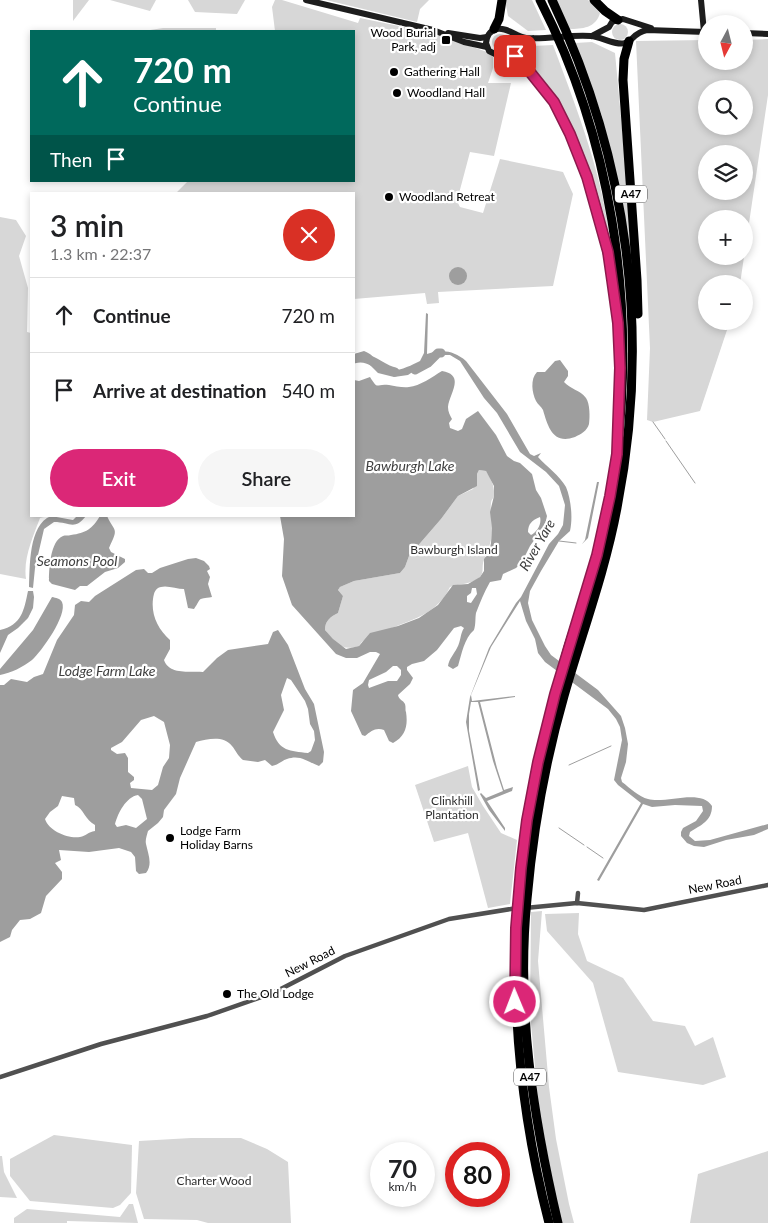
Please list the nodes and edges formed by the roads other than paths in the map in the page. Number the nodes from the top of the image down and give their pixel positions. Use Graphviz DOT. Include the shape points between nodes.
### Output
graph roads {
  1 [pos="306,0"];
  2 [pos="502,0"];
  3 [pos="540,0"];
  4 [pos="552,0"];
  5 [pos="594,0"];
  6 [pos="701,0"];
  7 [pos="703,15"];
  8 [pos="618,20"];
  9 [pos="628,21"];
  10 [pos="609,27"];
  11 [pos="494,29"];
  12 [pos="659,30"];
  13 [pos="508,31"];
  14 [pos="437,32"];
  15 [pos="698,32"];
  16 [pos="753,33"];
  17 [pos="768,34"];
  18 [pos="592,36"];
  19 [pos="487,37"];
  20 [pos="533,38"];
  21 [pos="631,38"];
  22 [pos="613,41"];
  23 [pos="487,47"];
  24 [pos="512,52"];
  25 [pos="617,454"];
  26 [pos="618,508"];
  27 [pos="572,652"];
  28 [pos="768,885"];
  29 [pos="578,894"];
  30 [pos="522,897"];
  31 [pos="577,903"];
  32 [pos="520,928"];
  33 [pos="0,1077"];
  34 [pos="549,1223"];
  35 [pos="558,1223"];
  1 -- 14 [label="main road"];
  2 -- 11 [label="highway"];
  3 -- 25 [label="highway, A47" via="580,94 603,172 613,222 623,330"];
  4 -- 26 [label="highway, A47" via="590,93 612,170 626,245 633,322 633,368 631,413"];
  5 -- 8 [label="highway"];
  6 -- 7 [label="main road"];
  8 -- 9 [label="main road"];
  8 -- 10 [label="main road"];
  9 -- 12 [label="main road"];
  9 -- 21 [label="main road" via="632,26"];
  10 -- 18 [label="main road"];
  10 -- 22 [label="main road"];
  11 -- 13 [label="main road"];
  11 -- 19 [label="main road"];
  12 -- 15 [label="main road"];
  12 -- 21 [label="main road" via="640,31"];
  13 -- 20 [label="main road"];
  13 -- 24 [label="main road" via="513,40"];
  14 -- 19 [label="main road"];
  14 -- 23 [label="main road"];
  16 -- 17 [label="main road"];
  18 -- 20 [label="main road"];
  18 -- 22 [label="main road"];
  19 -- 23 [label="main road"];
  20 -- 24 [label="main road"];
  21 -- 22 [label="main road" via="619,44"];
  21 -- 26 [label="highway, A47" via="624,59 623,80 637,280 637,387"];
  23 -- 24 [label="main road" via="492,54 499,56"];
  24 -- 25 [label="highway, A47" via="558,110 587,177 603,234 618,323"];
  25 -- 27 [label="highway, A47" via="597,555"];
  26 -- 27 [label="highway, A47" via="604,562"];
  27 -- 30 [label="highway, A47"];
  27 -- 30 [label="highway, A47" via="555,694 532,788 521,868"];
  28 -- 31 [label="street, New Road" via="644,910"];
  29 -- 31 [label="street"];
  30 -- 32 [label="highway, A47"];
  31 -- 33 [label="street, New Road" via="514,908 449,919 345,956 273,992 207,1016 101,1044"];
  32 -- 34 [label="highway, A47" via="515,1002 519,1064 536,1172"];
  32 -- 35 [label="highway, A47" via="528,1065"];
}
